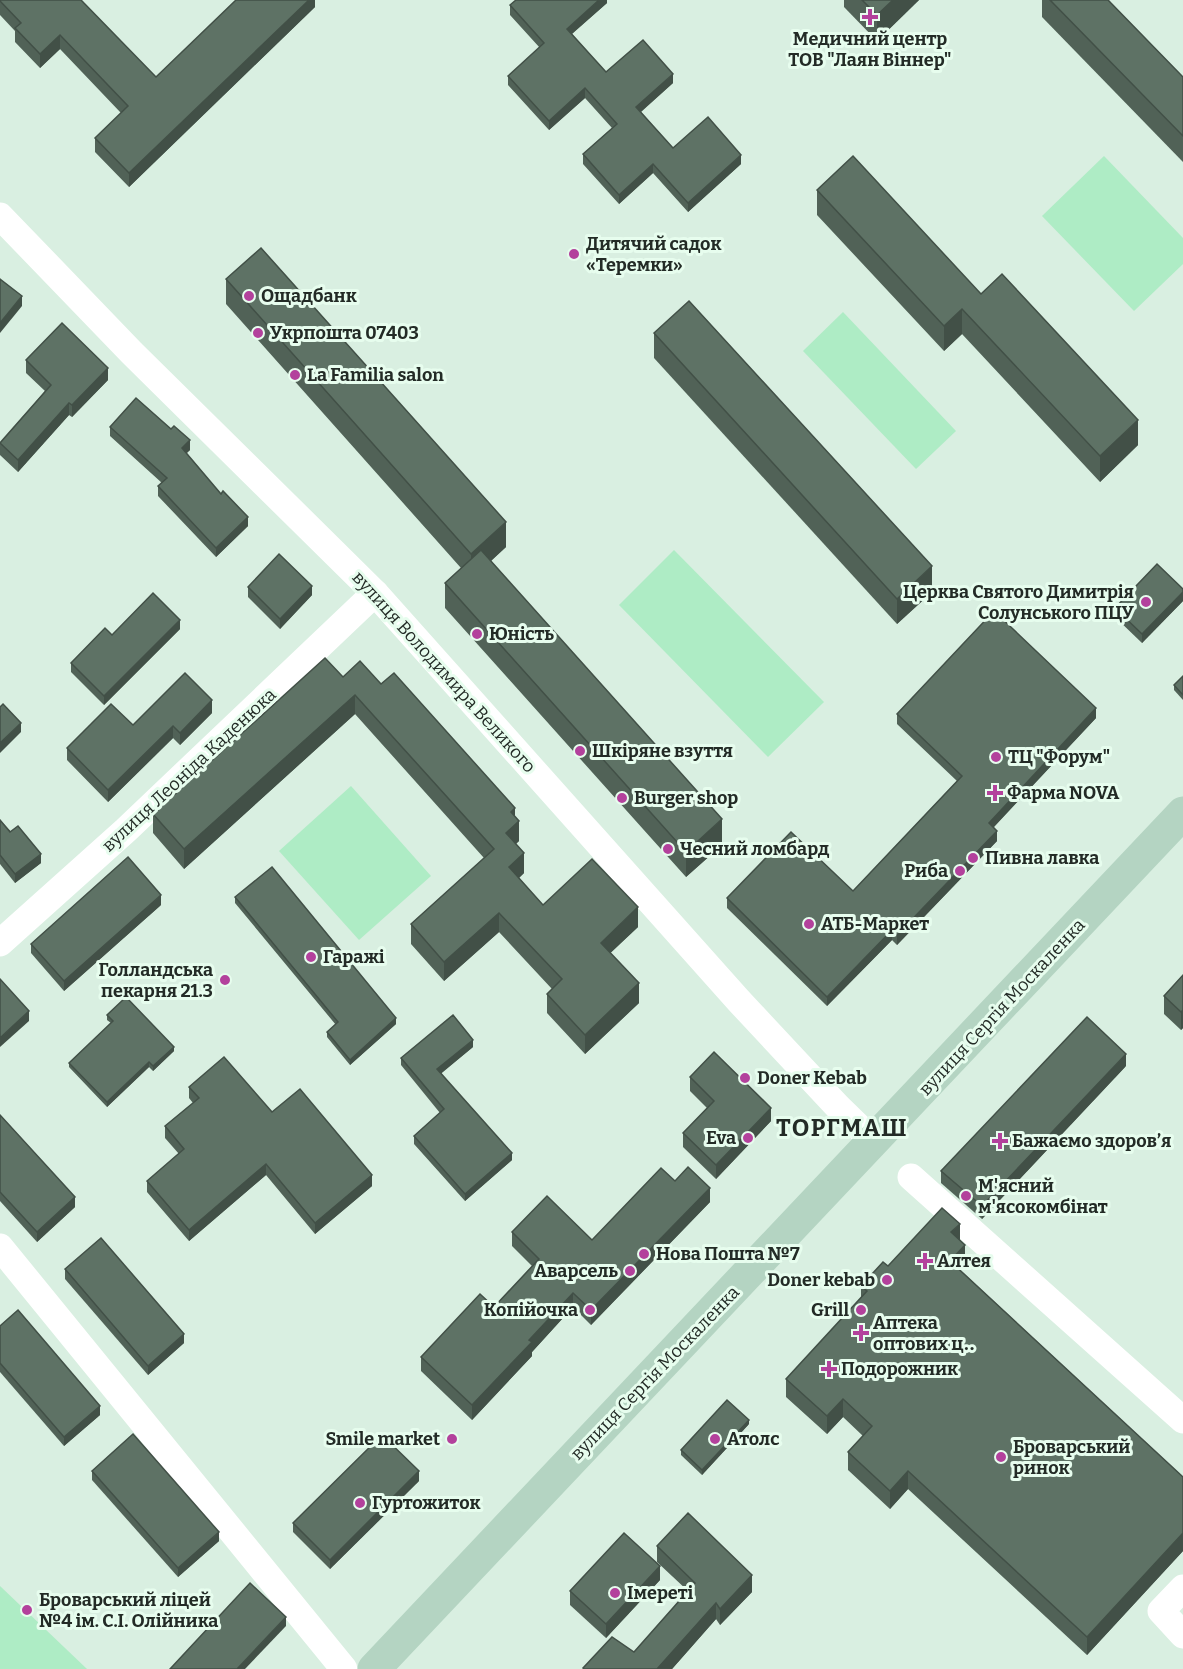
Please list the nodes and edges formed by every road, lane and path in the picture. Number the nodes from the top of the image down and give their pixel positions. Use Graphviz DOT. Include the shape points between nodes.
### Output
graph roads {
  1 [pos="0,216"];
  2 [pos="375,593"];
  3 [pos="1183,813"];
  4 [pos="0,943"];
  5 [pos="874,1142"];
  6 [pos="911,1177"];
  7 [pos="0,1247"];
  8 [pos="1183,1420"];
  9 [pos="1183,1588"];
  10 [pos="1183,1635"];
  11 [pos="344,1669"];
  12 [pos="374,1669"];
  1 -- 2 [label="street, вулиця Володимира Великого" via="132,353"];
  2 -- 4 [label="street, вулиця Леоніда Каденюка" via="126,830"];
  2 -- 5 [label="street, вулиця Володимира Великого" via="739,1001"];
  3 -- 5 [label="main road, вулиця Сергія Москаленка"];
  5 -- 12 [label="main road, вулиця Сергія Москаленка"];
  6 -- 8 [label="street"];
  7 -- 11 [label="street"];
  9 -- 10 [label="street" via="1161,1611"];
}
